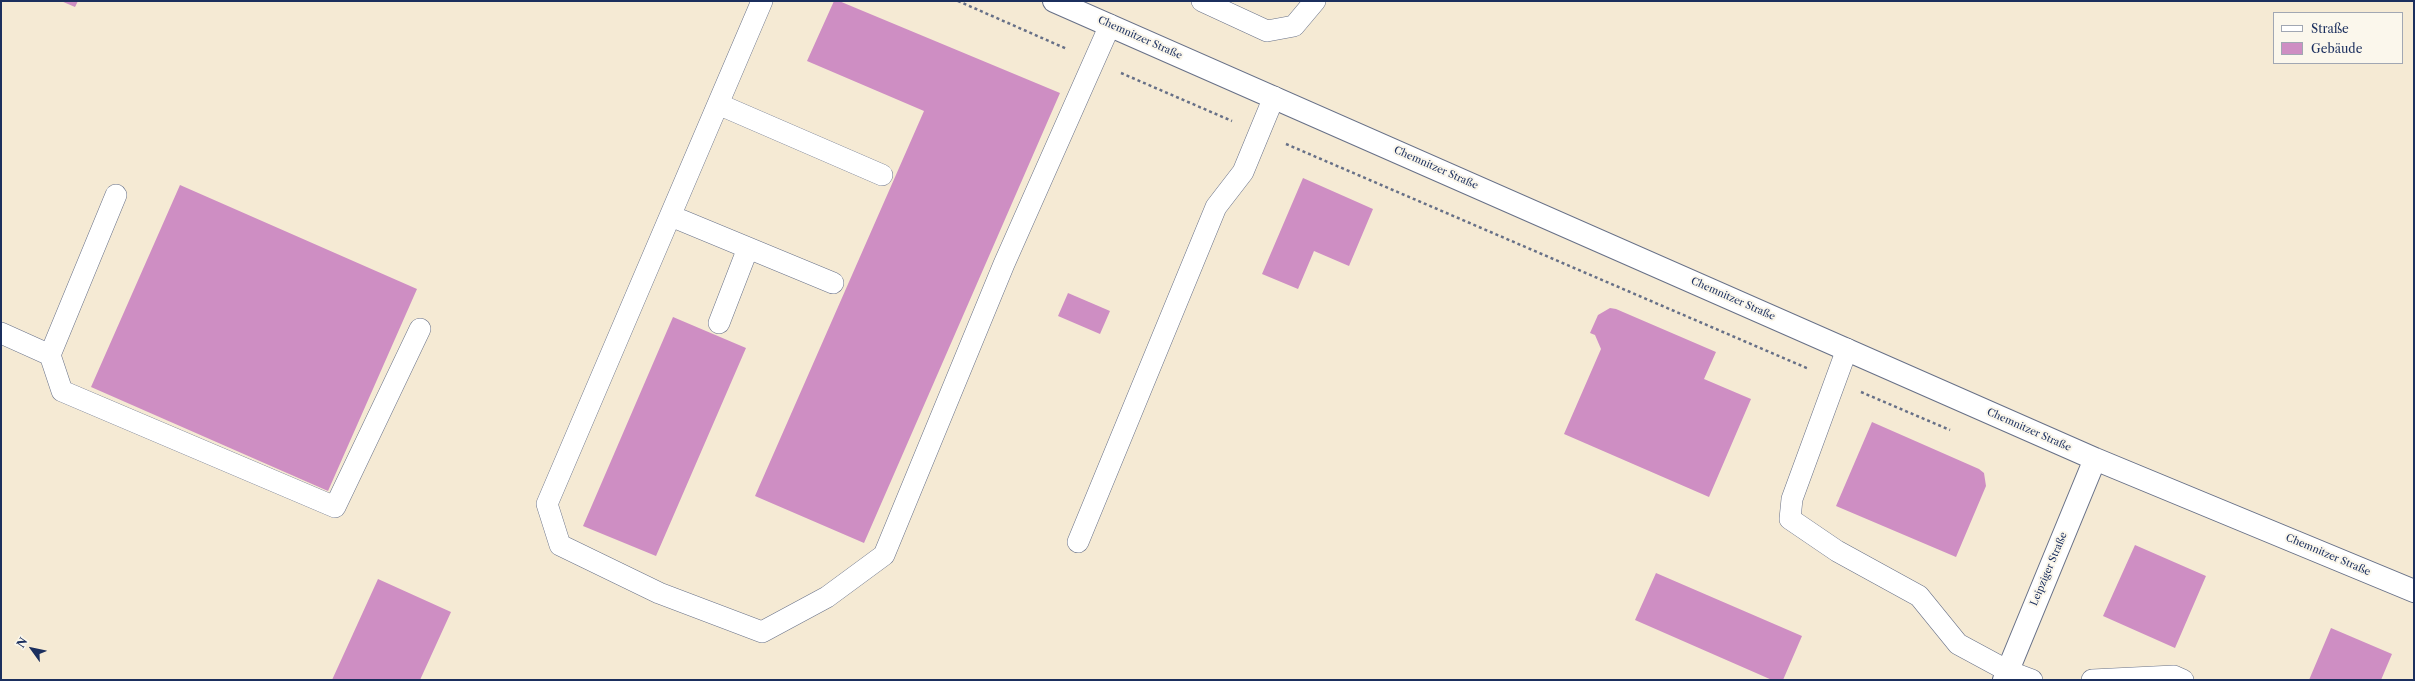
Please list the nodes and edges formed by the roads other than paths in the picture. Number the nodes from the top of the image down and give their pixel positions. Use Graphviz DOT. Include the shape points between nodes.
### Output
graph roads {
  1 [pos="762,1"];
  2 [pos="1054,1"];
  3 [pos="1202,1"];
  4 [pos="1315,1"];
  5 [pos="1110,25"];
  6 [pos="1274,97"];
  7 [pos="718,104"];
  8 [pos="882,175"];
  9 [pos="116,195"];
  10 [pos="670,216"];
  11 [pos="748,248"];
  12 [pos="833,283"];
  13 [pos="719,323"];
  14 [pos="420,329"];
  15 [pos="1,333"];
  16 [pos="1847,349"];
  17 [pos="50,355"];
  18 [pos="2095,459"];
  19 [pos="1078,542"];
  20 [pos="2414,591"];
  21 [pos="2006,675"];
  22 [pos="2032,680"];
  23 [pos="2092,680"];
  24 [pos="2183,680"];
  1 -- 7 [label="lane"];
  2 -- 5 [label="street, Chemnitzer Straße"];
  3 -- 4 [label="lane" via="1266,30 1294,26"];
  5 -- 6 [label="street, Chemnitzer Straße"];
  5 -- 10 [label="lane" via="1004,264 884,555 827,598 762,632 660,593 560,545 547,504"];
  6 -- 16 [label="street, Chemnitzer Straße"];
  6 -- 19 [label="lane" via="1242,172 1216,207"];
  7 -- 8 [label="lane"];
  7 -- 10 [label="lane"];
  9 -- 17 [label="lane"];
  10 -- 11 [label="lane"];
  11 -- 12 [label="lane"];
  11 -- 13 [label="lane"];
  14 -- 17 [label="lane" via="334,507 62,391"];
  15 -- 17 [label="lane"];
  16 -- 18 [label="street, Chemnitzer Straße"];
  16 -- 21 [label="lane" via="1792,499 1790,519 1837,551 1919,596 1958,644"];
  18 -- 20 [label="street, Chemnitzer Straße"];
  18 -- 21 [label="street, Leipziger Straße"];
  21 -- 22 [label="lane"];
  23 -- 24 [label="lane" via="2174,676"];
}
